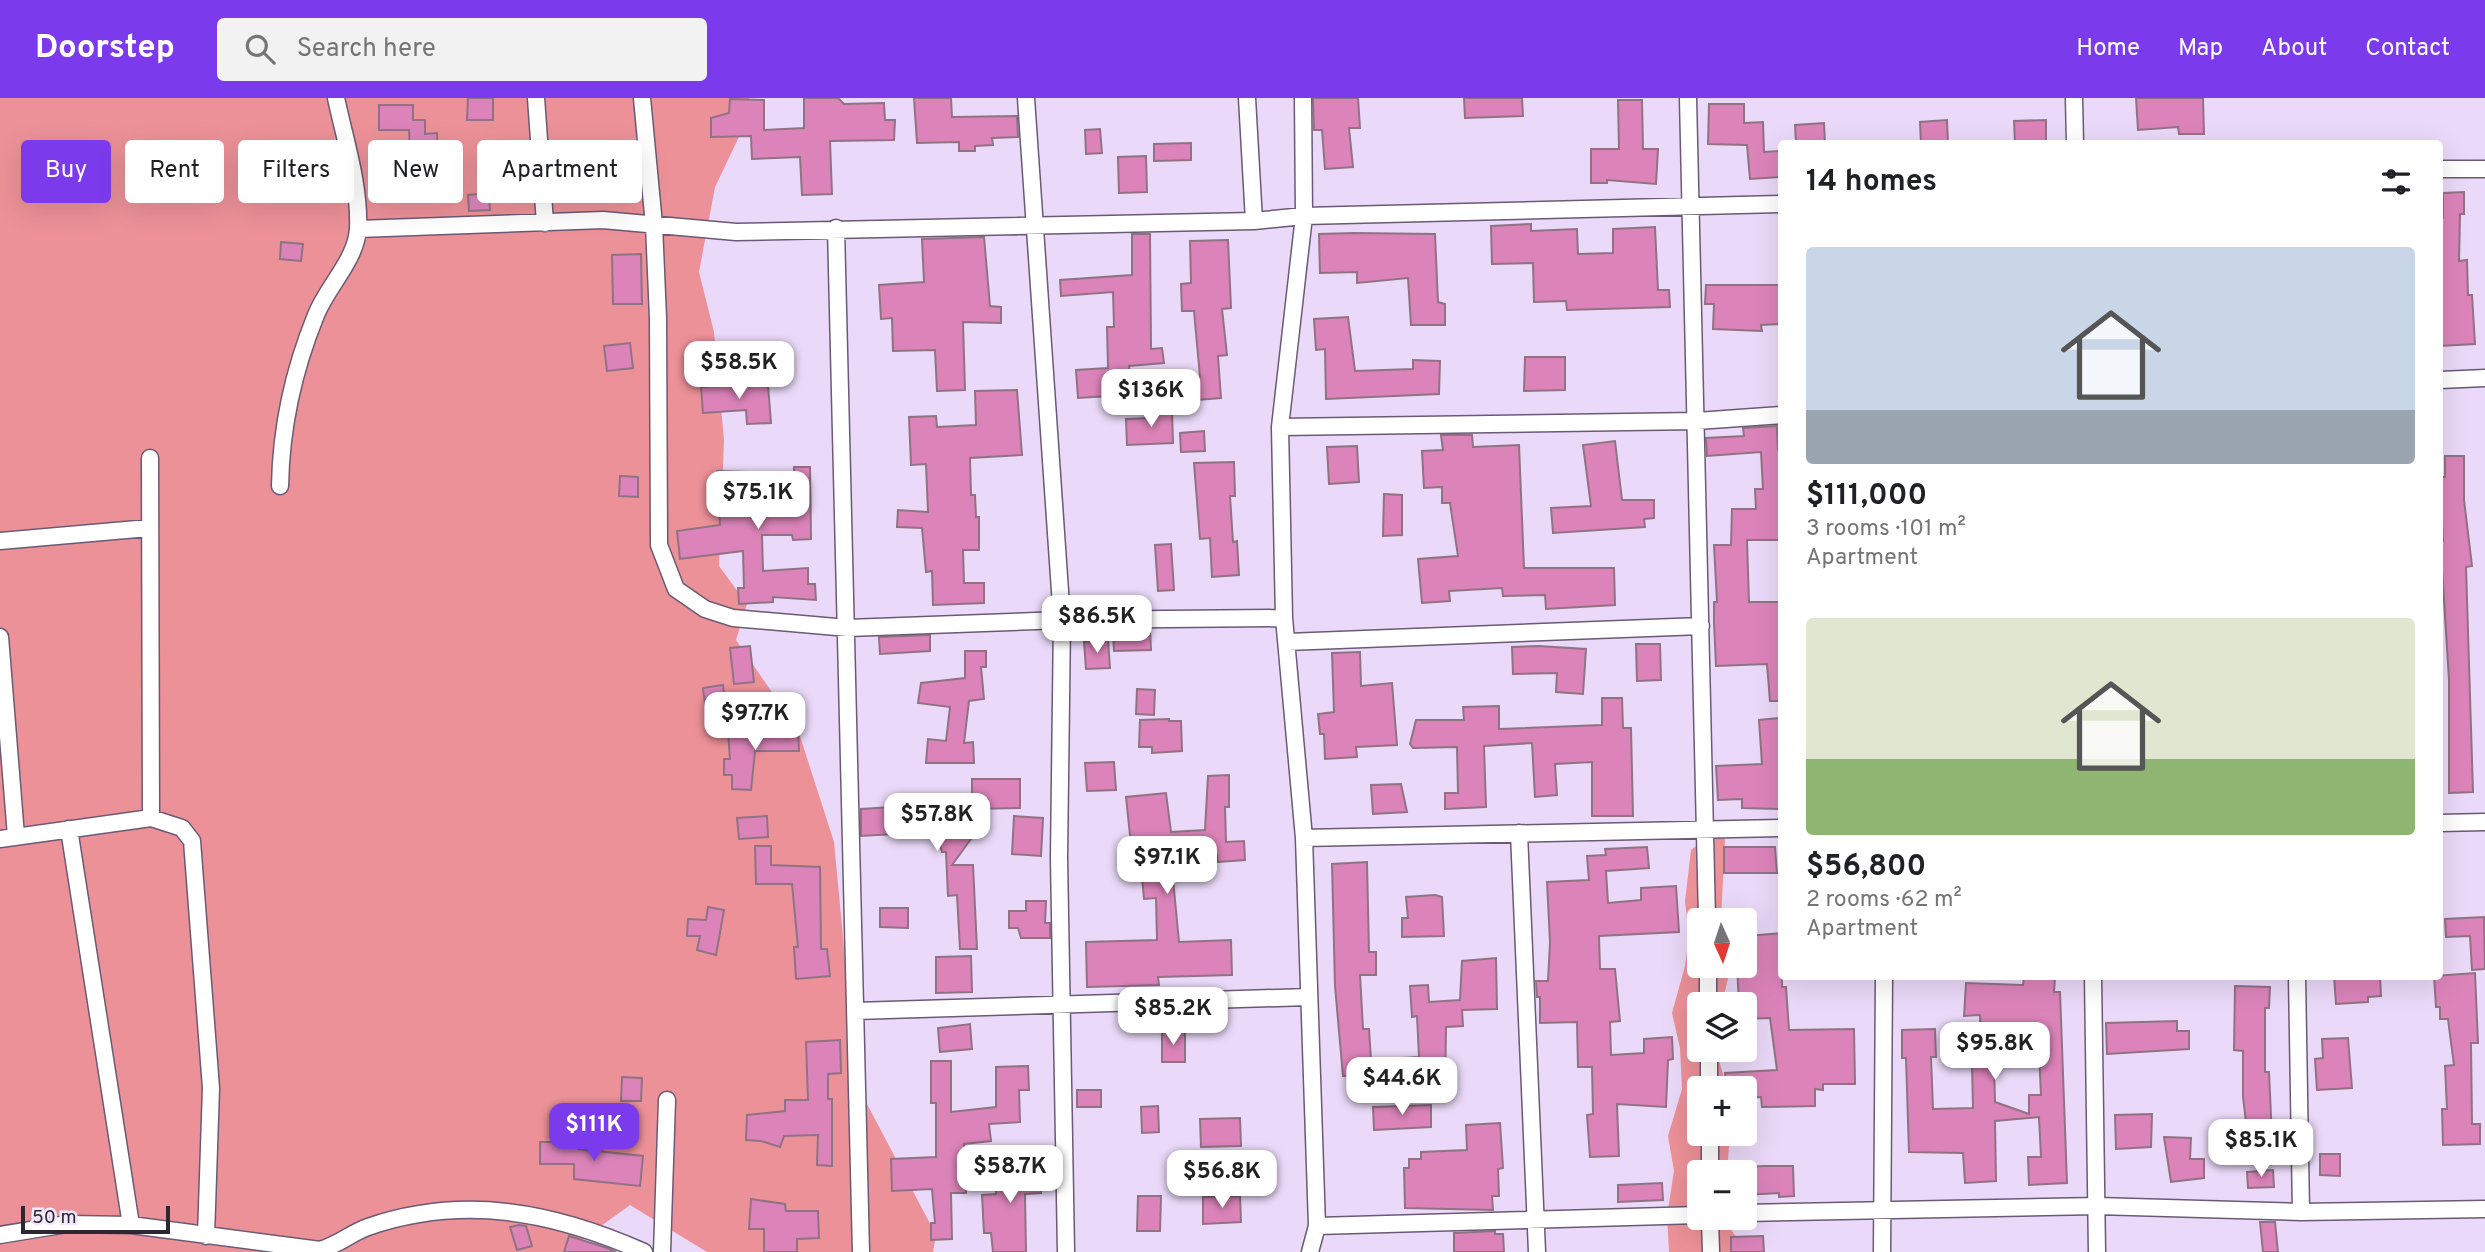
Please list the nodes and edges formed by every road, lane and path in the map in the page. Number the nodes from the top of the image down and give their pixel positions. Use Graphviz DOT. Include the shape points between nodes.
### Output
graph roads {
  1 [pos="336,98"];
  2 [pos="536,98"];
  3 [pos="642,98"];
  4 [pos="1026,98"];
  5 [pos="1247,98"];
  6 [pos="1303,98"];
  7 [pos="1688,98"];
  8 [pos="2074,98"];
  9 [pos="2075,140"];
  10 [pos="2443,169"];
  11 [pos="2485,169"];
  12 [pos="1778,204"];
  13 [pos="1691,207"];
  14 [pos="1304,216"];
  15 [pos="1254,221"];
  16 [pos="545,223"];
  17 [pos="1037,223"];
  18 [pos="654,225"];
  19 [pos="836,228"];
  20 [pos="358,229"];
  21 [pos="2485,378"];
  22 [pos="2443,380"];
  23 [pos="1778,415"];
  24 [pos="1698,421"];
  25 [pos="1280,427"];
  26 [pos="150,458"];
  27 [pos="280,486"];
  28 [pos="149,528"];
  29 [pos="0,541"];
  30 [pos="1284,618"];
  31 [pos="1062,620"];
  32 [pos="1701,626"];
  33 [pos="848,628"];
  34 [pos="0,637"];
  35 [pos="1287,642"];
  36 [pos="151,818"];
  37 [pos="2485,822"];
  38 [pos="2443,823"];
  39 [pos="1778,828"];
  40 [pos="69,829"];
  41 [pos="1705,832"];
  42 [pos="1518,833"];
  43 [pos="8,837"];
  44 [pos="1304,838"];
  45 [pos="1707,908"];
  46 [pos="1884,980"];
  47 [pos="2093,980"];
  48 [pos="2297,980"];
  49 [pos="1308,998"];
  50 [pos="1062,1007"];
  51 [pos="855,1011"];
  52 [pos="667,1100"];
  53 [pos="2097,1206"];
  54 [pos="1882,1208"];
  55 [pos="2485,1209"];
  56 [pos="2301,1212"];
  57 [pos="1757,1213"];
  58 [pos="1687,1215"];
  59 [pos="1536,1219"];
  60 [pos="131,1225"];
  61 [pos="1317,1226"];
  62 [pos="1710,1230"];
  63 [pos="0,1235"];
  64 [pos="206,1236"];
  65 [pos="644,1252"];
  66 [pos="662,1252"];
  67 [pos="861,1252"];
  68 [pos="1066,1252"];
  69 [pos="1310,1252"];
  70 [pos="1537,1252"];
  71 [pos="1711,1252"];
  72 [pos="1882,1252"];
  73 [pos="2097,1252"];
  1 -- 20 [label="street"];
  2 -- 16 [label="street"];
  3 -- 18 [label="street"];
  4 -- 17 [label="street"];
  5 -- 15 [label="street"];
  6 -- 14 [label="street"];
  7 -- 13 [label="street"];
  8 -- 9 [label="street"];
  10 -- 11 [label="street"];
  12 -- 13 [label="street"];
  13 -- 14 [label="street"];
  13 -- 24 [label="street"];
  14 -- 15 [label="street"];
  14 -- 25 [label="street"];
  15 -- 17 [label="street"];
  16 -- 18 [label="street" via="603,219"];
  16 -- 20 [label="street"];
  17 -- 19 [label="street"];
  17 -- 31 [label="street"];
  18 -- 19 [label="street" via="736,232"];
  18 -- 33 [label="street" via="659,545 676,589 705,609 733,618"];
  19 -- 33 [label="street"];
  20 -- 27 [label="street" via="355,244 316,314 296,377 281,443"];
  21 -- 22 [label="street"];
  23 -- 24 [label="street"];
  24 -- 25 [label="street"];
  24 -- 32 [label="street"];
  25 -- 30 [label="street"];
  26 -- 28 [label="street"];
  28 -- 29 [label="street"];
  28 -- 36 [label="street"];
  30 -- 31 [label="street"];
  30 -- 35 [label="street"];
  31 -- 33 [label="street"];
  31 -- 50 [label="street"];
  32 -- 35 [label="street"];
  32 -- 41 [label="street"];
  33 -- 51 [label="street"];
  34 -- 43 [label="street"];
  35 -- 44 [label="street"];
  36 -- 40 [label="street"];
  36 -- 64 [label="street" via="182,828 192,841 211,1088"];
  37 -- 38 [label="street"];
  39 -- 41 [label="street"];
  40 -- 43 [label="street"];
  40 -- 60 [label="street"];
  41 -- 42 [label="street"];
  41 -- 45 [label="street"];
  42 -- 44 [label="street"];
  42 -- 59 [label="street"];
  44 -- 49 [label="street"];
  46 -- 54 [label="street"];
  47 -- 53 [label="street"];
  48 -- 56 [label="street"];
  49 -- 50 [label="street"];
  49 -- 61 [label="street"];
  50 -- 51 [label="street"];
  50 -- 68 [label="street"];
  51 -- 67 [label="street"];
  52 -- 66 [label="street"];
  53 -- 54 [label="street"];
  53 -- 56 [label="street"];
  53 -- 73 [label="street"];
  54 -- 57 [label="street"];
  54 -- 72 [label="street"];
  55 -- 56 [label="street"];
  58 -- 59 [label="street"];
  59 -- 61 [label="street"];
  59 -- 70 [label="street"];
  60 -- 63 [label="street" via="67,1224"];
  60 -- 64 [label="street"];
  61 -- 69 [label="street"];
  62 -- 71 [label="street"];
  64 -- 65 [label="street" via="320,1250 378,1224 435,1211 493,1209 575,1224"];
}
